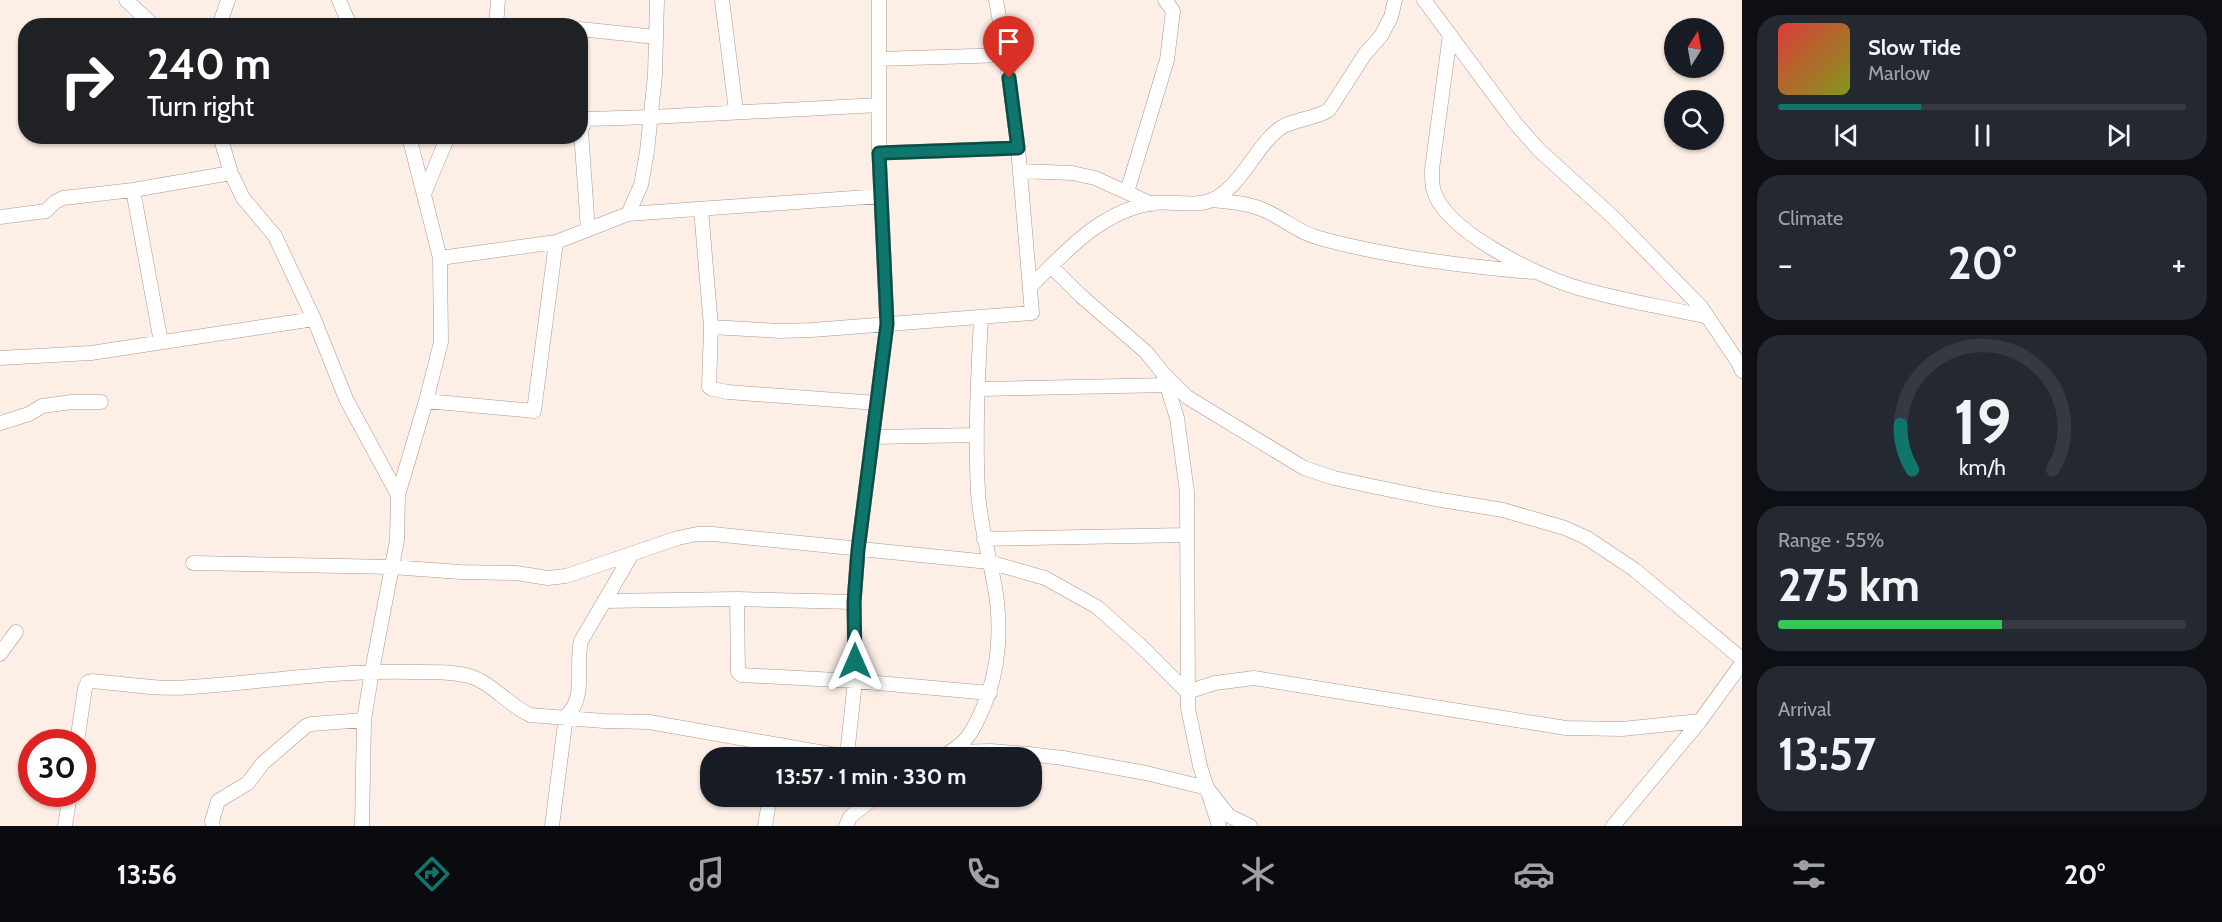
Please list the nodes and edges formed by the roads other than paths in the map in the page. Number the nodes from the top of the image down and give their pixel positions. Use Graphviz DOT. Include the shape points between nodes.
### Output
graph roads {
  1 [pos="126,0"];
  2 [pos="228,0"];
  3 [pos="339,0"];
  4 [pos="498,0"];
  5 [pos="657,0"];
  6 [pos="722,0"];
  7 [pos="879,0"];
  8 [pos="996,0"];
  9 [pos="1165,0"];
  10 [pos="1395,0"];
  11 [pos="1424,0"];
  12 [pos="145,18"];
  13 [pos="222,18"];
  14 [pos="347,18"];
  15 [pos="497,18"];
  16 [pos="588,30"];
  17 [pos="1450,35"];
  18 [pos="656,37"];
  19 [pos="1006,55"];
  20 [pos="879,59"];
  21 [pos="879,105"];
  22 [pos="736,111"];
  23 [pos="652,117"];
  24 [pos="588,119"];
  25 [pos="222,144"];
  26 [pos="411,144"];
  27 [pos="445,144"];
  28 [pos="582,144"];
  29 [pos="1018,148"];
  30 [pos="879,153"];
  31 [pos="1020,171"];
  32 [pos="231,173"];
  33 [pos="133,190"];
  34 [pos="1127,192"];
  35 [pos="424,194"];
  36 [pos="881,196"];
  37 [pos="1212,200"];
  38 [pos="1152,204"];
  39 [pos="702,209"];
  40 [pos="628,214"];
  41 [pos="0,217"];
  42 [pos="588,230"];
  43 [pos="556,242"];
  44 [pos="440,258"];
  45 [pos="1051,266"];
  46 [pos="1539,273"];
  47 [pos="1030,287"];
  48 [pos="1708,317"];
  49 [pos="981,318"];
  50 [pos="314,320"];
  51 [pos="887,324"];
  52 [pos="711,327"];
  53 [pos="161,342"];
  54 [pos="0,358"];
  55 [pos="1742,371"];
  56 [pos="1165,379"];
  57 [pos="978,389"];
  58 [pos="426,400"];
  59 [pos="101,402"];
  60 [pos="877,403"];
  61 [pos="0,423"];
  62 [pos="976,435"];
  63 [pos="873,437"];
  64 [pos="398,495"];
  65 [pos="1186,535"];
  66 [pos="984,539"];
  67 [pos="858,550"];
  68 [pos="632,554"];
  69 [pos="989,562"];
  70 [pos="193,563"];
  71 [pos="392,567"];
  72 [pos="737,599"];
  73 [pos="604,601"];
  74 [pos="854,602"];
  75 [pos="16,632"];
  76 [pos="0,654"];
  77 [pos="1742,661"];
  78 [pos="372,671"];
  79 [pos="855,681"];
  80 [pos="1186,692"];
  81 [pos="990,693"];
  82 [pos="566,716"];
  83 [pos="364,720"];
  84 [pos="1700,721"];
  85 [pos="79,729"];
  86 [pos="753,747"];
  87 [pos="851,747"];
  88 [pos="957,747"];
  89 [pos="1042,756"];
  90 [pos="1207,788"];
  91 [pos="68,807"];
  92 [pos="768,807"];
  93 [pos="862,807"];
  94 [pos="64,826"];
  95 [pos="213,826"];
  96 [pos="362,826"];
  97 [pos="552,826"];
  98 [pos="765,826"];
  99 [pos="846,826"];
  100 [pos="1219,826"];
  101 [pos="1250,826"];
  102 [pos="1613,826"];
  1 -- 12 [label="street"];
  2 -- 13 [label="street"];
  3 -- 14 [label="street"];
  4 -- 15 [label="street"];
  5 -- 18 [label="street"];
  6 -- 22 [label="street"];
  7 -- 20 [label="street"];
  8 -- 19 [label="street"];
  9 -- 34 [label="street" via="1173,11 1167,60"];
  10 -- 37 [label="street" via="1381,36 1329,110 1283,127 1228,188"];
  11 -- 17 [label="street"];
  16 -- 18 [label="street"];
  17 -- 46 [label="street" via="1432,170 1433,189 1441,205 1466,232"];
  17 -- 48 [label="street" via="1539,150 1614,218"];
  18 -- 23 [label="street"];
  19 -- 20 [label="street"];
  19 -- 29 [label="street"];
  20 -- 21 [label="street"];
  21 -- 22 [label="street"];
  21 -- 30 [label="street"];
  22 -- 23 [label="street"];
  23 -- 24 [label="street"];
  23 -- 40 [label="street" via="641,184"];
  25 -- 32 [label="street"];
  26 -- 35 [label="street"];
  27 -- 35 [label="street"];
  28 -- 42 [label="street"];
  29 -- 30 [label="street"];
  29 -- 31 [label="street"];
  30 -- 36 [label="street"];
  31 -- 34 [label="street" via="1072,173"];
  31 -- 47 [label="street"];
  32 -- 33 [label="street"];
  32 -- 50 [label="street" via="243,198 275,236"];
  33 -- 41 [label="street" via="63,198 46,211"];
  33 -- 53 [label="street"];
  34 -- 38 [label="street"];
  35 -- 44 [label="street"];
  36 -- 39 [label="street"];
  36 -- 51 [label="street"];
  37 -- 38 [label="street"];
  37 -- 46 [label="street" via="1266,210 1315,237 1336,242 1457,266"];
  38 -- 45 [label="street" via="1096,226"];
  39 -- 40 [label="street"];
  39 -- 52 [label="street"];
  40 -- 42 [label="street"];
  42 -- 43 [label="street"];
  43 -- 44 [label="street"];
  43 -- 58 [label="street" via="534,411"];
  44 -- 58 [label="street" via="441,342"];
  45 -- 47 [label="street"];
  45 -- 56 [label="street" via="1146,352"];
  46 -- 48 [label="street" via="1574,286"];
  47 -- 49 [label="street" via="1032,313"];
  48 -- 55 [label="street"];
  49 -- 51 [label="street"];
  49 -- 57 [label="street"];
  50 -- 53 [label="street"];
  50 -- 64 [label="street" via="346,399"];
  51 -- 52 [label="street" via="780,331"];
  51 -- 60 [label="street"];
  52 -- 60 [label="street" via="708,383 712,389"];
  53 -- 54 [label="street" via="91,352"];
  56 -- 57 [label="street"];
  56 -- 65 [label="street" via="1183,454"];
  56 -- 77 [label="street" via="1187,397 1304,468 1395,491 1503,510 1587,538 1635,570"];
  57 -- 62 [label="street"];
  58 -- 64 [label="street"];
  59 -- 61 [label="street" via="42,406"];
  60 -- 63 [label="street"];
  62 -- 63 [label="street"];
  62 -- 66 [label="street"];
  63 -- 67 [label="street"];
  64 -- 71 [label="street"];
  65 -- 66 [label="street"];
  65 -- 80 [label="street"];
  66 -- 69 [label="street"];
  67 -- 68 [label="street" via="696,534"];
  67 -- 69 [label="street"];
  67 -- 74 [label="street"];
  68 -- 71 [label="street" via="566,576 548,578"];
  68 -- 73 [label="street"];
  69 -- 80 [label="street" via="1045,578 1097,607"];
  69 -- 81 [label="street" via="999,646"];
  70 -- 71 [label="street"];
  71 -- 78 [label="street"];
  72 -- 73 [label="street"];
  72 -- 74 [label="street"];
  72 -- 79 [label="street" via="741,675"];
  73 -- 82 [label="street" via="581,641 578,701"];
  74 -- 79 [label="street"];
  75 -- 76 [label="street"];
  77 -- 84 [label="street"];
  78 -- 82 [label="street" via="470,676 530,715"];
  78 -- 83 [label="street"];
  78 -- 85 [label="street" via="189,688 92,681 85,688"];
  79 -- 81 [label="street"];
  79 -- 87 [label="street"];
  80 -- 84 [label="street" via="1254,678 1566,728 1622,729"];
  80 -- 90 [label="street"];
  81 -- 88 [label="street" via="967,740"];
  82 -- 86 [label="street" via="649,722"];
  82 -- 97 [label="street"];
  83 -- 95 [label="street" via="306,726 263,763 248,783 218,801"];
  83 -- 96 [label="street"];
  84 -- 102 [label="street"];
  89 -- 90 [label="street" via="1146,773"];
  90 -- 100 [label="street"];
  90 -- 101 [label="street" via="1229,816"];
  91 -- 94 [label="street"];
  92 -- 98 [label="street"];
  93 -- 99 [label="street"];
}
